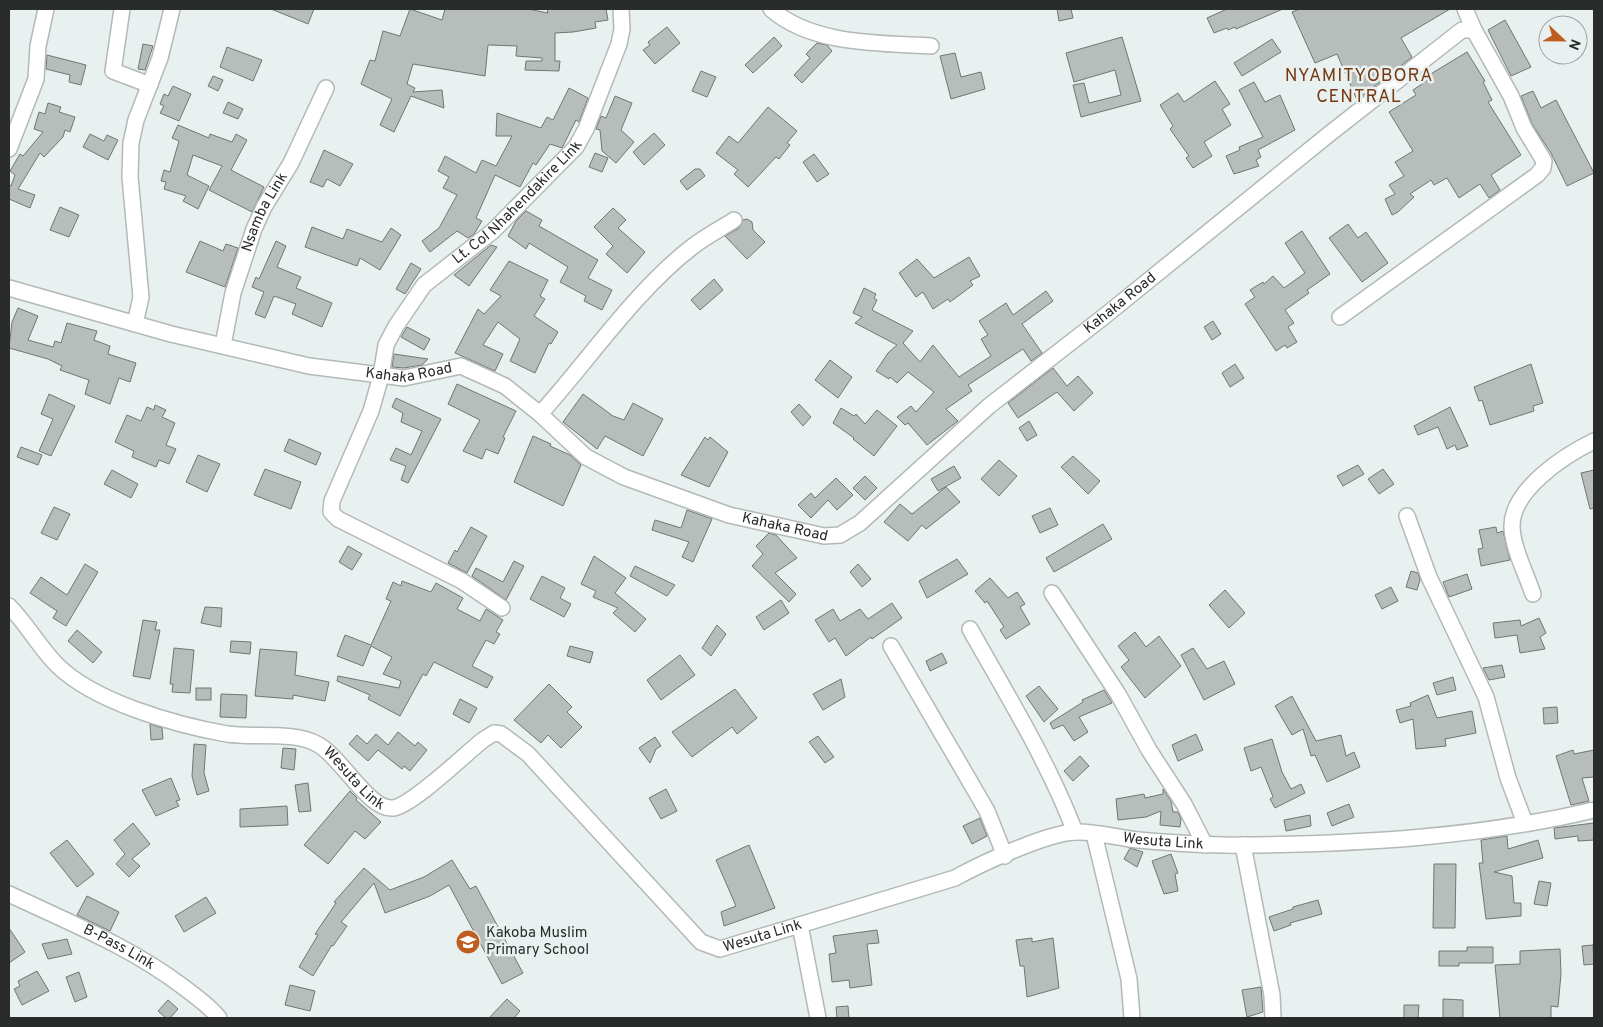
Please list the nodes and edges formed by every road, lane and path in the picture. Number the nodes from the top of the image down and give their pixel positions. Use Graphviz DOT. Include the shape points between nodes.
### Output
graph roads {
  1 [pos="46,9"];
  2 [pos="122,9"];
  3 [pos="172,9"];
  4 [pos="621,9"];
  5 [pos="771,9"];
  6 [pos="1465,9"];
  7 [pos="1474,30"];
  8 [pos="930,46"];
  9 [pos="150,85"];
  10 [pos="326,88"];
  11 [pos="9,149"];
  12 [pos="734,220"];
  13 [pos="9,288"];
  14 [pos="1340,318"];
  15 [pos="135,324"];
  16 [pos="223,345"];
  17 [pos="381,376"];
  18 [pos="540,414"];
  19 [pos="1594,441"];
  20 [pos="1407,516"];
  21 [pos="1052,593"];
  22 [pos="1533,594"];
  23 [pos="9,606"];
  24 [pos="502,608"];
  25 [pos="970,629"];
  26 [pos="891,646"];
  27 [pos="1594,810"];
  28 [pos="1525,823"];
  29 [pos="1074,832"];
  30 [pos="1094,834"];
  31 [pos="1204,845"];
  32 [pos="1243,845"];
  33 [pos="1004,856"];
  34 [pos="9,894"];
  35 [pos="800,925"];
  36 [pos="219,1018"];
  37 [pos="818,1018"];
  38 [pos="1132,1018"];
  39 [pos="1273,1018"];
  1 -- 11 [label="street" via="38,46 36,79"];
  2 -- 9 [label="street" via="113,71"];
  3 -- 9 [label="street"];
  4 -- 17 [label="street, Lt. Col Nhahendakire Link" via="619,44 576,147 493,230 424,285 386,345"];
  5 -- 8 [label="street" via="789,22 826,35 871,43"];
  6 -- 7 [label="street"];
  7 -- 14 [label="street" via="1511,96 1524,128 1539,150 1544,161 1542,168"];
  7 -- 18 [label="street, Kahaka Road" via="1462,30 1328,134 1143,286 989,406 860,523 840,535 824,536 729,515 650,488 586,457"];
  9 -- 15 [label="street" via="131,143 130,177 141,290"];
  10 -- 16 [label="street, Nsamba Link" via="291,164 254,229 233,293"];
  12 -- 18 [label="street" via="692,246 668,267"];
  13 -- 15 [label="street, Kahaka Road"];
  15 -- 16 [label="street, Kahaka Road"];
  16 -- 17 [label="street, Kahaka Road" via="309,366"];
  17 -- 18 [label="street, Kahaka Road" via="404,378 462,366 505,386"];
  17 -- 24 [label="street, Lt. Col Nhahendakire Link" via="371,411 332,502 331,512 338,519 455,578"];
  19 -- 22 [label="street" via="1554,465 1528,489 1516,510 1512,525 1514,538"];
  20 -- 28 [label="street" via="1440,603 1486,696 1508,778"];
  21 -- 31 [label="street" via="1118,694 1184,804"];
  23 -- 35 [label="street, Wesuta Link" via="57,665 102,695 172,722 227,734 305,739 318,744 382,807 401,806 416,797 483,740 494,733 501,734 528,754 567,794 701,942 720,949"];
  25 -- 29 [label="street" via="1031,738"];
  26 -- 33 [label="street" via="986,811"];
  27 -- 28 [label="street, Wesuta Link"];
  28 -- 32 [label="street, Wesuta Link" via="1417,838"];
  29 -- 30 [label="street, Wesuta Link"];
  29 -- 33 [label="street, Wesuta Link" via="1053,836"];
  30 -- 31 [label="street, Wesuta Link"];
  30 -- 38 [label="street" via="1129,979"];
  31 -- 32 [label="street, Wesuta Link"];
  32 -- 39 [label="street" via="1272,995"];
  33 -- 35 [label="street, Wesuta Link" via="977,865 955,878"];
  34 -- 36 [label="street, B-Pass Link" via="104,937 155,965 212,1008"];
  35 -- 37 [label="street"];
}
